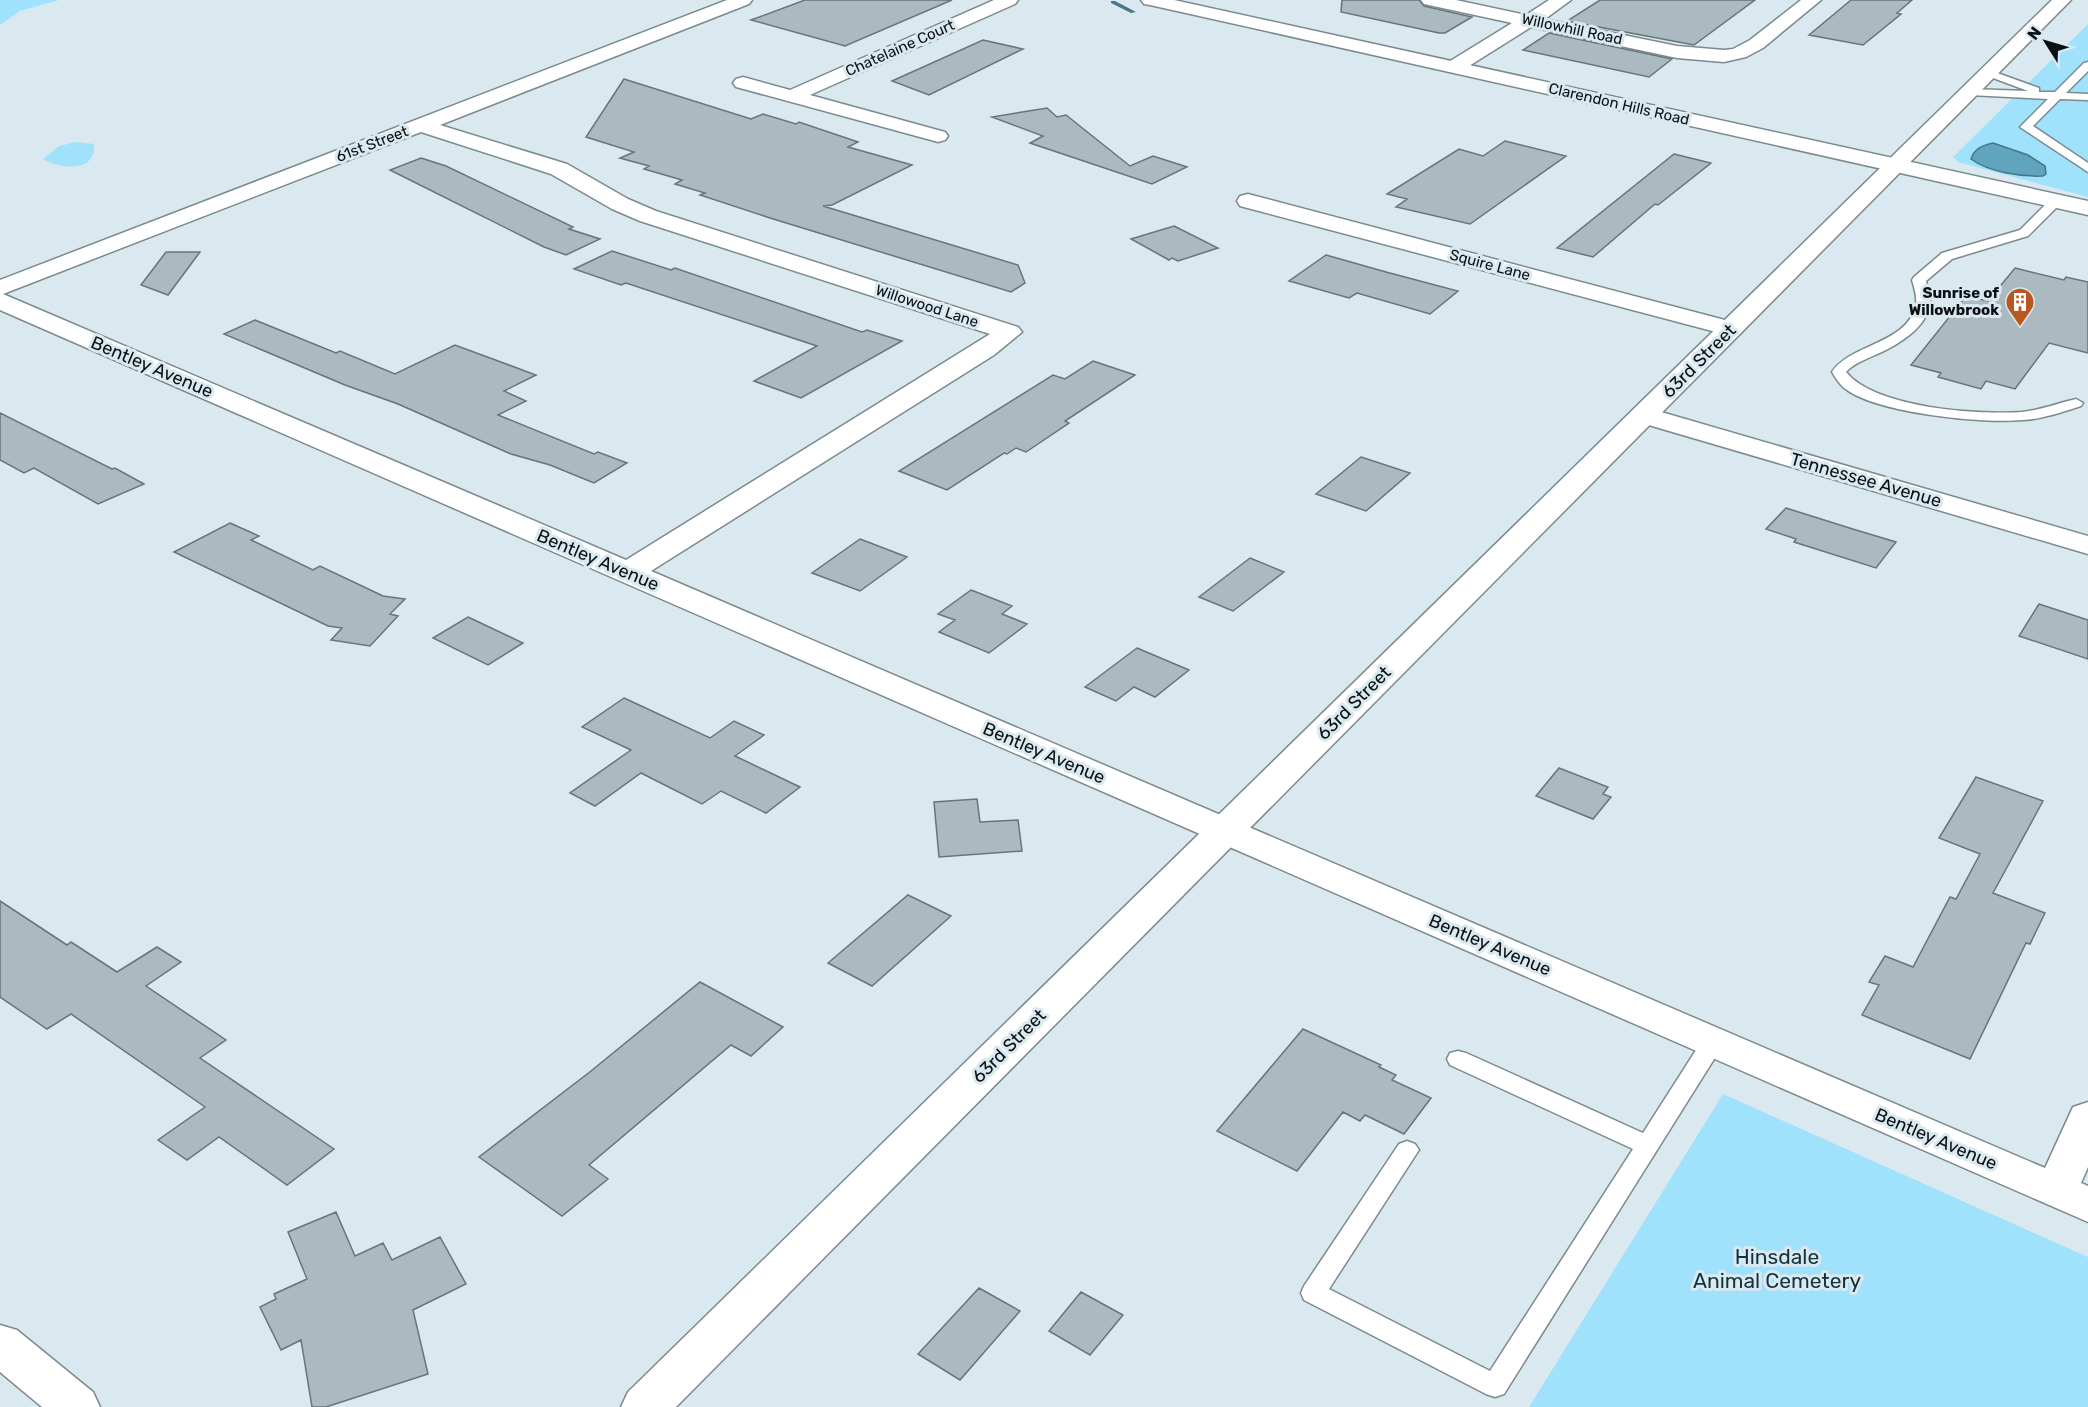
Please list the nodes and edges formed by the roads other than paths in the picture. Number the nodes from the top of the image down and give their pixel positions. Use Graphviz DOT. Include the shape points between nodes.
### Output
graph roads {
  1 [pos="743,0"];
  2 [pos="1009,0"];
  3 [pos="1150,0"];
  4 [pos="1430,0"];
  5 [pos="1562,0"];
  6 [pos="1812,0"];
  7 [pos="2062,0"];
  8 [pos="1529,20"];
  9 [pos="2088,65"];
  10 [pos="1454,68"];
  11 [pos="1989,73"];
  12 [pos="743,83"];
  13 [pos="1969,92"];
  14 [pos="792,96"];
  15 [pos="2056,97"];
  16 [pos="2088,97"];
  17 [pos="420,125"];
  18 [pos="938,136"];
  19 [pos="1896,166"];
  20 [pos="2088,168"];
  21 [pos="1248,201"];
  22 [pos="2056,201"];
  23 [pos="2088,208"];
  24 [pos="0,288"];
  25 [pos="0,301"];
  26 [pos="1731,328"];
  27 [pos="2076,403"];
  28 [pos="1644,415"];
  29 [pos="2088,545"];
  30 [pos="626,573"];
  31 [pos="1224,832"];
  32 [pos="1713,1042"];
  33 [pos="1458,1059"];
  34 [pos="2088,1118"];
  35 [pos="1647,1145"];
  36 [pos="1407,1150"];
  37 [pos="2072,1198"];
  38 [pos="0,1344"];
  39 [pos="76,1407"];
  40 [pos="645,1407"];
  1 -- 17 [label="street, 61st Street"];
  2 -- 14 [label="street, Chatelaine Court"];
  3 -- 10 [label="street, Clarendon Hills Road"];
  4 -- 8 [label="street, Willowhill Road"];
  5 -- 8 [label="street"];
  6 -- 8 [label="street, Willowhill Road" via="1741,53 1707,56"];
  7 -- 11 [label="street, 63rd Street"];
  8 -- 10 [label="street"];
  9 -- 15 [label="lane"];
  10 -- 19 [label="street, Clarendon Hills Road"];
  11 -- 13 [label="street, 63rd Street"];
  11 -- 15 [label="lane"];
  12 -- 14 [label="street"];
  13 -- 15 [label="lane"];
  13 -- 19 [label="street, 63rd Street"];
  14 -- 18 [label="street"];
  15 -- 16 [label="lane"];
  15 -- 20 [label="lane" via="2026,127"];
  17 -- 24 [label="street, 61st Street"];
  17 -- 30 [label="street, Willowood Lane" via="559,169 648,216 1009,332"];
  19 -- 22 [label="street, Clarendon Hills Road"];
  19 -- 26 [label="street, 63rd Street"];
  21 -- 26 [label="street, Squire Lane"];
  22 -- 23 [label="street, Clarendon Hills Road"];
  22 -- 27 [label="lane" via="2024,233 1947,256 1919,280 1924,300 1922,310 1911,324 1895,338 1843,364 1839,372 1841,380 1870,395 1952,413 2021,416 2049,413"];
  25 -- 30 [label="street, Bentley Avenue"];
  26 -- 28 [label="street, 63rd Street"];
  28 -- 29 [label="street, Tennessee Avenue"];
  28 -- 31 [label="street, 63rd Street"];
  30 -- 31 [label="street, Bentley Avenue"];
  31 -- 32 [label="street, Bentley Avenue"];
  31 -- 40 [label="street, 63rd Street"];
  32 -- 35 [label="lane"];
  32 -- 37 [label="street, Bentley Avenue"];
  33 -- 35 [label="lane"];
  34 -- 37 [label="street"];
  35 -- 36 [label="lane" via="1495,1386 1313,1293"];
  38 -- 39 [label="street"];
}
